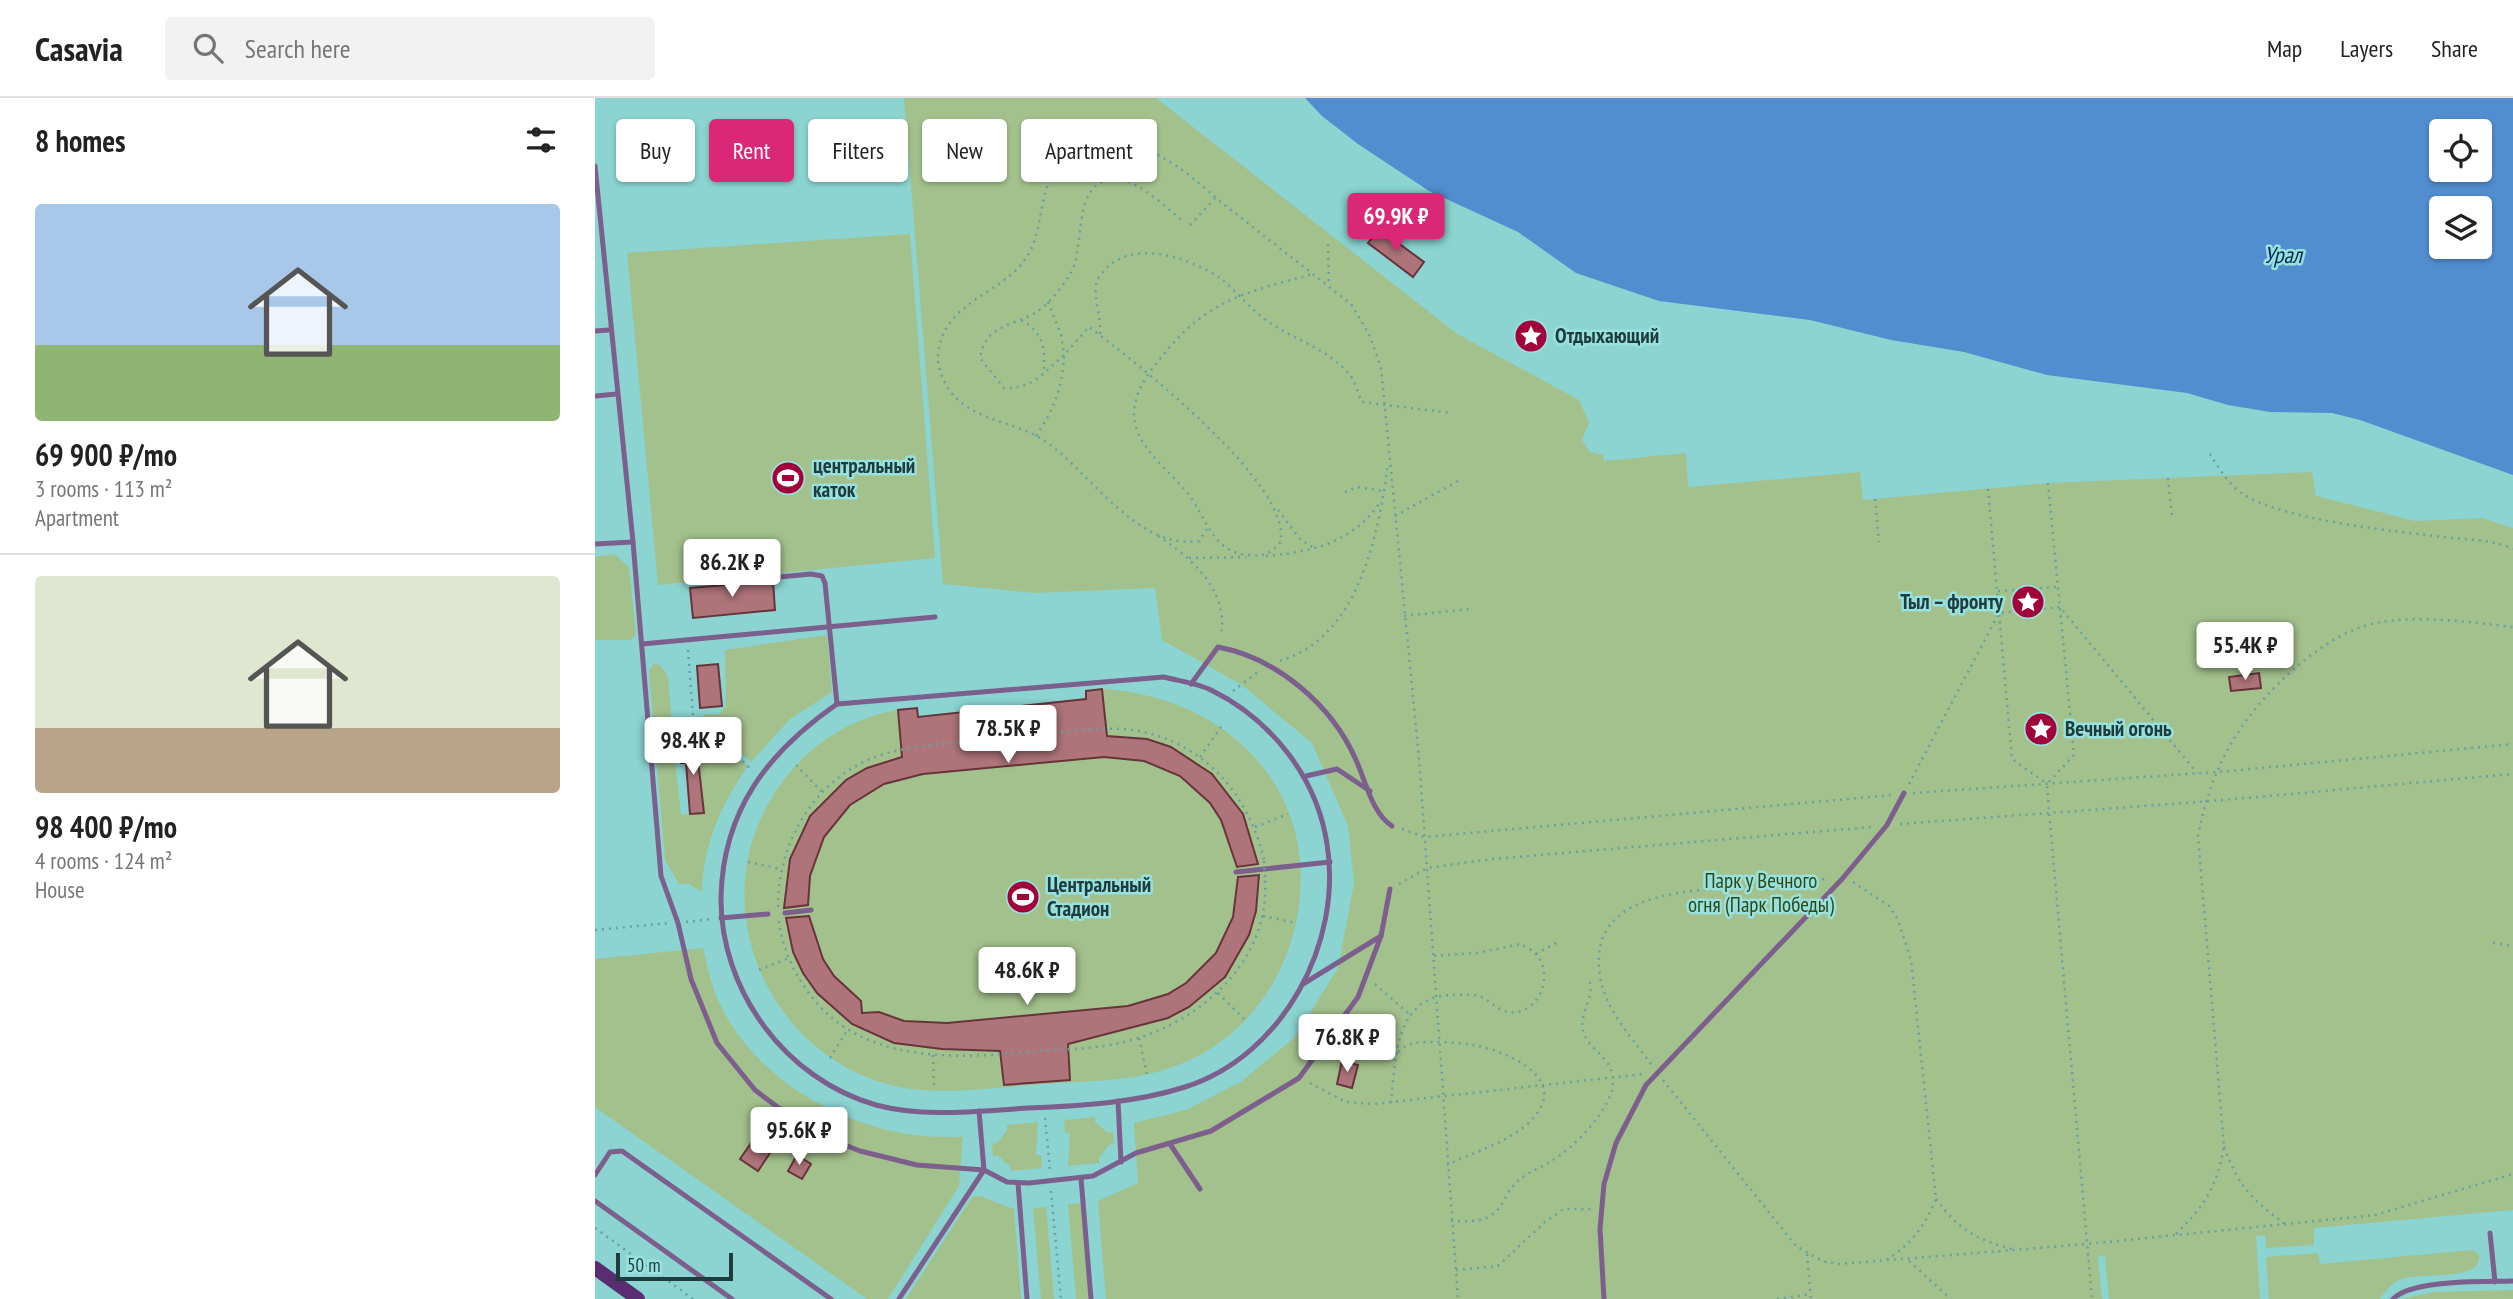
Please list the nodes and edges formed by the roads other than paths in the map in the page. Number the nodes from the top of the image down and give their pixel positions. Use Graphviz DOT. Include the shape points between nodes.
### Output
graph roads {
  1 [pos="595,166"];
  2 [pos="609,330"];
  3 [pos="595,331"];
  4 [pos="617,394"];
  5 [pos="595,396"];
  6 [pos="633,542"];
  7 [pos="595,544"];
  8 [pos="779,577"];
  9 [pos="935,617"];
  10 [pos="830,627"];
  11 [pos="642,645"];
  12 [pos="1191,684"];
  13 [pos="837,704"];
  14 [pos="1306,776"];
  15 [pos="1370,791"];
  16 [pos="1904,793"];
  17 [pos="1392,826"];
  18 [pos="1330,862"];
  19 [pos="1236,872"];
  20 [pos="1390,890"];
  21 [pos="811,910"];
  22 [pos="785,913"];
  23 [pos="768,914"];
  24 [pos="721,918"];
  25 [pos="1381,936"];
  26 [pos="1303,984"];
  27 [pos="1118,1101"];
  28 [pos="979,1111"];
  29 [pos="1170,1144"];
  30 [pos="1121,1162"];
  31 [pos="984,1170"];
  32 [pos="595,1175"];
  33 [pos="1081,1178"];
  34 [pos="1018,1182"];
  35 [pos="1200,1189"];
  36 [pos="595,1201"];
  37 [pos="2490,1233"];
  38 [pos="595,1268"];
  39 [pos="2513,1281"];
  40 [pos="2495,1282"];
  41 [pos="638,1299"];
  42 [pos="732,1299"];
  43 [pos="831,1299"];
  44 [pos="899,1299"];
  45 [pos="1027,1299"];
  46 [pos="1091,1299"];
  47 [pos="1604,1299"];
  48 [pos="2393,1299"];
  1 -- 2 [label="lane"];
  2 -- 3 [label="lane"];
  2 -- 4 [label="lane"];
  4 -- 5 [label="lane"];
  4 -- 6 [label="lane"];
  6 -- 7 [label="lane"];
  6 -- 11 [label="lane"];
  8 -- 10 [label="lane" via="822,576"];
  9 -- 10 [label="lane"];
  10 -- 11 [label="lane"];
  10 -- 13 [label="lane"];
  11 -- 31 [label="lane" via="661,876 691,979 717,1042 755,1090 807,1130 860,1151 917,1165"];
  12 -- 13 [label="lane" via="1164,677"];
  12 -- 14 [label="lane" via="1210,689 1280,743"];
  12 -- 15 [label="lane" via="1218,647 1269,664 1334,722"];
  13 -- 24 [label="lane" via="800,729 758,775 730,836"];
  14 -- 15 [label="lane" via="1337,769"];
  14 -- 18 [label="lane" via="1321,812"];
  15 -- 17 [label="lane" via="1381,819"];
  16 -- 47 [label="lane" via="1887,825 1842,879 1657,1072 1616,1143 1604,1184"];
  18 -- 19 [label="lane"];
  18 -- 26 [label="lane" via="1323,938"];
  20 -- 25 [label="lane"];
  21 -- 22 [label="lane"];
  23 -- 24 [label="lane"];
  24 -- 28 [label="lane" via="731,963 750,1007 782,1048 815,1074 875,1105 912,1111"];
  25 -- 26 [label="lane"];
  25 -- 29 [label="lane" via="1358,997 1299,1078 1211,1131"];
  26 -- 27 [label="lane" via="1275,1026 1236,1062 1189,1086"];
  27 -- 28 [label="lane"];
  27 -- 30 [label="lane"];
  28 -- 31 [label="lane"];
  29 -- 30 [label="lane"];
  29 -- 35 [label="lane"];
  30 -- 33 [label="lane"];
  31 -- 34 [label="lane" via="1007,1182"];
  31 -- 44 [label="lane"];
  32 -- 43 [label="lane" via="610,1152 622,1152"];
  33 -- 34 [label="lane"];
  33 -- 46 [label="lane"];
  34 -- 45 [label="lane"];
  36 -- 42 [label="lane"];
  37 -- 40 [label="lane"];
  38 -- 41 [label="main road"];
  39 -- 40 [label="lane"];
  40 -- 48 [label="lane" via="2425,1286 2399,1292"];
}
